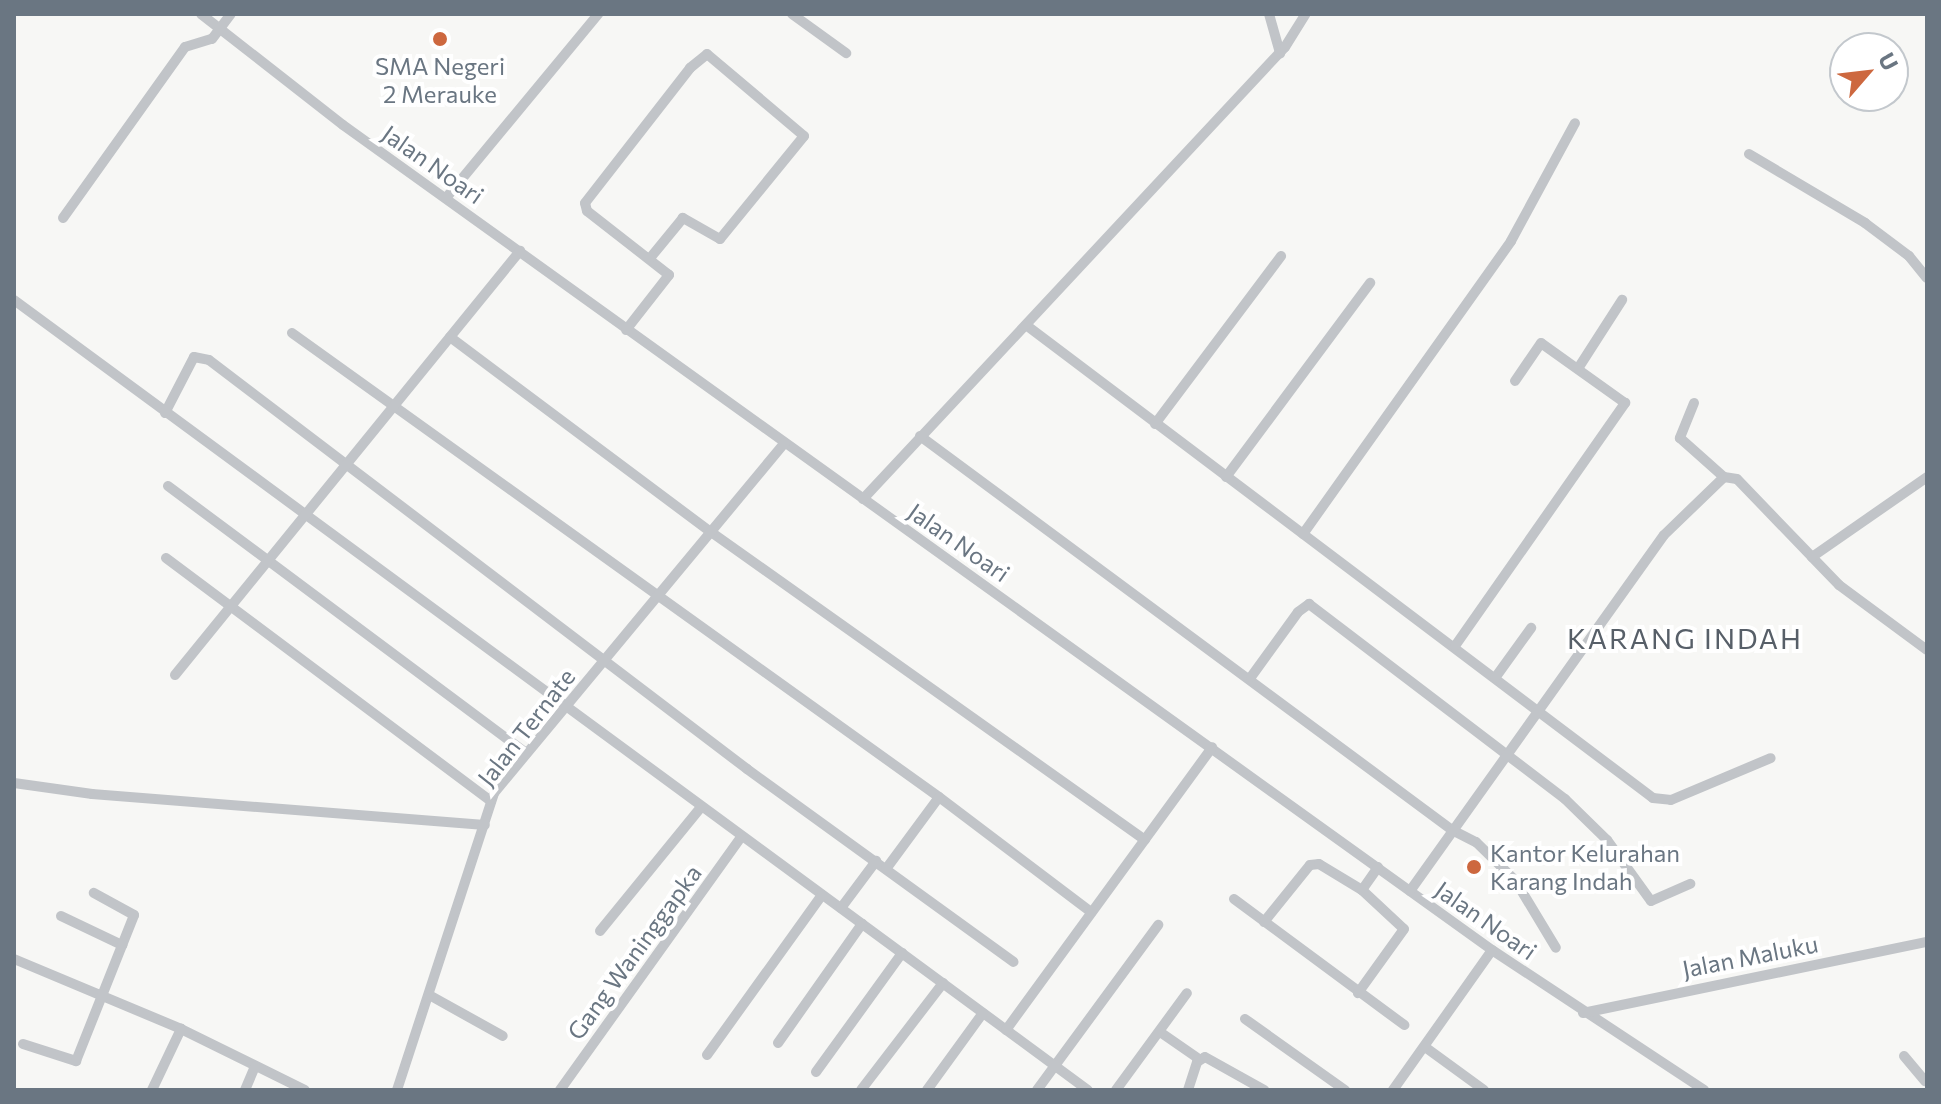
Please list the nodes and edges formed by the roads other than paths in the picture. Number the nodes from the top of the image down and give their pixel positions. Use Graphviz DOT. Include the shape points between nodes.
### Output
graph roads {
  1 [pos="201,14"];
  2 [pos="231,14"];
  3 [pos="598,14"];
  4 [pos="792,14"];
  5 [pos="1269,14"];
  6 [pos="1306,14"];
  7 [pos="219,28"];
  8 [pos="846,53"];
  9 [pos="1280,53"];
  10 [pos="1575,123"];
  11 [pos="1749,154"];
  12 [pos="446,198"];
  13 [pos="63,218"];
  14 [pos="520,251"];
  15 [pos="1281,256"];
  16 [pos="651,257"];
  17 [pos="1927,278"];
  18 [pos="1370,283"];
  19 [pos="14,300"];
  20 [pos="1622,300"];
  21 [pos="1026,325"];
  22 [pos="626,330"];
  23 [pos="292,333"];
  24 [pos="450,337"];
  25 [pos="1579,367"];
  26 [pos="1515,381"];
  27 [pos="1694,403"];
  28 [pos="394,406"];
  29 [pos="165,413"];
  30 [pos="1155,424"];
  31 [pos="920,436"];
  32 [pos="785,443"];
  33 [pos="345,465"];
  34 [pos="1226,477"];
  35 [pos="1724,477"];
  36 [pos="1927,477"];
  37 [pos="168,486"];
  38 [pos="863,499"];
  39 [pos="306,513"];
  40 [pos="711,532"];
  41 [pos="1303,534"];
  42 [pos="1812,557"];
  43 [pos="166,558"];
  44 [pos="269,559"];
  45 [pos="657,597"];
  46 [pos="231,608"];
  47 [pos="1531,628"];
  48 [pos="1455,646"];
  49 [pos="1927,650"];
  50 [pos="606,659"];
  51 [pos="175,675"];
  52 [pos="1251,677"];
  53 [pos="1495,678"];
  54 [pos="565,707"];
  55 [pos="1536,712"];
  56 [pos="1212,747"];
  57 [pos="526,753"];
  58 [pos="1507,753"];
  59 [pos="1771,758"];
  60 [pos="14,783"];
  61 [pos="939,797"];
  62 [pos="491,801"];
  63 [pos="701,807"];
  64 [pos="485,825"];
  65 [pos="1452,830"];
  66 [pos="741,837"];
  67 [pos="1145,840"];
  68 [pos="876,861"];
  69 [pos="1378,867"];
  70 [pos="886,869"];
  71 [pos="1690,884"];
  72 [pos="1362,890"];
  73 [pos="1410,891"];
  74 [pos="94,893"];
  75 [pos="822,895"];
  76 [pos="1234,899"];
  77 [pos="841,908"];
  78 [pos="1091,912"];
  79 [pos="61,916"];
  80 [pos="1264,922"];
  81 [pos="862,924"];
  82 [pos="1158,925"];
  83 [pos="600,931"];
  84 [pos="1927,942"];
  85 [pos="122,945"];
  86 [pos="1556,948"];
  87 [pos="1492,950"];
  88 [pos="902,953"];
  89 [pos="14,959"];
  90 [pos="1014,962"];
  91 [pos="943,983"];
  92 [pos="1187,993"];
  93 [pos="1358,993"];
  94 [pos="103,995"];
  95 [pos="431,996"];
  96 [pos="983,1013"];
  97 [pos="1583,1013"];
  98 [pos="1245,1019"];
  99 [pos="1404,1025"];
  100 [pos="181,1029"];
  101 [pos="1006,1030"];
  102 [pos="1160,1032"];
  103 [pos="503,1036"];
  104 [pos="778,1043"];
  105 [pos="23,1044"];
  106 [pos="1425,1047"];
  107 [pos="707,1055"];
  108 [pos="1904,1056"];
  109 [pos="1199,1059"];
  110 [pos="255,1066"];
  111 [pos="1055,1067"];
  112 [pos="816,1072"];
  113 [pos="1926,1080"];
  114 [pos="152,1090"];
  115 [pos="245,1090"];
  116 [pos="305,1090"];
  117 [pos="397,1090"];
  118 [pos="560,1090"];
  119 [pos="861,1090"];
  120 [pos="927,1090"];
  121 [pos="1037,1090"];
  122 [pos="1088,1090"];
  123 [pos="1116,1090"];
  124 [pos="1188,1090"];
  125 [pos="1264,1090"];
  126 [pos="1345,1090"];
  127 [pos="1393,1090"];
  128 [pos="1484,1090"];
  129 [pos="1704,1090"];
  130 [pos="1916,1090"];
  1 -- 7 [label="street, Jalan Noari"];
  2 -- 7 [label="street"];
  3 -- 12 [label="street"];
  4 -- 8 [label="street"];
  5 -- 9 [label="street"];
  6 -- 9 [label="street"];
  7 -- 12 [label="street, Jalan Noari"];
  7 -- 13 [label="street" via="208,41 185,47"];
  9 -- 21 [label="street"];
  10 -- 41 [label="street" via="1511,241"];
  11 -- 17 [label="street" via="1865,223 1909,256"];
  12 -- 14 [label="street, Jalan Noari"];
  14 -- 22 [label="street, Jalan Noari"];
  14 -- 24 [label="street"];
  15 -- 30 [label="street"];
  16 -- 16 [label="street" via="587,211 585,203 690,68 707,54 799,129 803,140 720,239 682,218"];
  16 -- 22 [label="street" via="669,277"];
  18 -- 34 [label="street"];
  19 -- 29 [label="street"];
  20 -- 25 [label="street"];
  21 -- 30 [label="street"];
  21 -- 31 [label="street"];
  22 -- 32 [label="street, Jalan Noari"];
  23 -- 28 [label="street"];
  24 -- 28 [label="street"];
  24 -- 40 [label="street"];
  25 -- 26 [label="street" via="1540,343"];
  25 -- 48 [label="street" via="1625,403"];
  27 -- 35 [label="street" via="1680,438"];
  28 -- 33 [label="street"];
  28 -- 45 [label="street"];
  29 -- 33 [label="street" via="198,354"];
  29 -- 39 [label="street"];
  30 -- 34 [label="street"];
  31 -- 38 [label="street"];
  31 -- 52 [label="street"];
  32 -- 38 [label="street, Jalan Noari"];
  32 -- 40 [label="street, Jalan Ternate"];
  33 -- 39 [label="street"];
  33 -- 50 [label="street"];
  34 -- 41 [label="street"];
  35 -- 42 [label="street" via="1737,479"];
  35 -- 55 [label="street" via="1664,535"];
  36 -- 42 [label="street"];
  37 -- 44 [label="street"];
  38 -- 56 [label="street, Jalan Noari"];
  39 -- 44 [label="street"];
  39 -- 54 [label="street"];
  40 -- 45 [label="street, Jalan Ternate"];
  40 -- 67 [label="street"];
  41 -- 48 [label="street"];
  42 -- 49 [label="street" via="1839,585"];
  43 -- 46 [label="street"];
  44 -- 46 [label="street"];
  44 -- 57 [label="street"];
  45 -- 50 [label="street, Jalan Ternate"];
  45 -- 61 [label="street"];
  46 -- 51 [label="street"];
  46 -- 62 [label="street"];
  47 -- 53 [label="street"];
  48 -- 53 [label="street"];
  50 -- 54 [label="street, Jalan Ternate"];
  50 -- 68 [label="street"];
  52 -- 58 [label="street" via="1309,604"];
  52 -- 65 [label="street"];
  53 -- 55 [label="street"];
  54 -- 57 [label="street, Jalan Ternate"];
  54 -- 63 [label="street"];
  55 -- 58 [label="street"];
  55 -- 59 [label="street" via="1663,801"];
  56 -- 67 [label="street"];
  56 -- 69 [label="street, Jalan Noari"];
  57 -- 62 [label="street, Jalan Ternate"];
  58 -- 65 [label="street"];
  58 -- 71 [label="street" via="1607,840 1651,901"];
  60 -- 64 [label="street" via="92,794"];
  61 -- 70 [label="street"];
  61 -- 78 [label="street"];
  62 -- 64 [label="street, Jalan Ternate"];
  63 -- 66 [label="street"];
  63 -- 83 [label="street"];
  64 -- 95 [label="street, Jalan Ternate"];
  65 -- 73 [label="street"];
  65 -- 86 [label="street" via="1476,842 1515,880"];
  66 -- 75 [label="street"];
  66 -- 118 [label="street, Gang Waninggapka"];
  67 -- 78 [label="street"];
  68 -- 70 [label="street"];
  68 -- 77 [label="street"];
  69 -- 72 [label="street"];
  69 -- 73 [label="street, Jalan Noari"];
  70 -- 90 [label="street"];
  72 -- 80 [label="street" via="1319,864 1310,865"];
  72 -- 93 [label="street" via="1404,929"];
  73 -- 87 [label="street, Jalan Noari"];
  74 -- 85 [label="street" via="133,912"];
  75 -- 77 [label="street"];
  75 -- 107 [label="street"];
  76 -- 80 [label="street"];
  77 -- 81 [label="street"];
  78 -- 101 [label="street"];
  79 -- 85 [label="street"];
  80 -- 93 [label="street"];
  81 -- 88 [label="street"];
  81 -- 104 [label="street"];
  82 -- 111 [label="street"];
  84 -- 97 [label="street, Jalan Maluku"];
  85 -- 94 [label="street"];
  87 -- 97 [label="street, Jalan Noari"];
  87 -- 106 [label="street"];
  88 -- 91 [label="street"];
  88 -- 112 [label="street"];
  89 -- 94 [label="street"];
  91 -- 96 [label="street"];
  91 -- 119 [label="street"];
  92 -- 102 [label="street"];
  93 -- 99 [label="street"];
  94 -- 100 [label="street"];
  94 -- 105 [label="street" via="75,1063"];
  95 -- 103 [label="street"];
  95 -- 117 [label="street, Jalan Ternate"];
  96 -- 101 [label="street"];
  96 -- 120 [label="street"];
  97 -- 129 [label="street, Jalan Noari"];
  98 -- 126 [label="street"];
  100 -- 110 [label="street"];
  100 -- 114 [label="street"];
  101 -- 111 [label="street"];
  102 -- 109 [label="street"];
  102 -- 123 [label="street"];
  106 -- 127 [label="street"];
  106 -- 128 [label="street"];
  108 -- 113 [label="street"];
  109 -- 124 [label="street"];
  109 -- 125 [label="street" via="1226,1065"];
  110 -- 115 [label="street"];
  110 -- 116 [label="street"];
  111 -- 121 [label="street"];
  111 -- 122 [label="street"];
  113 -- 130 [label="street"];
}
